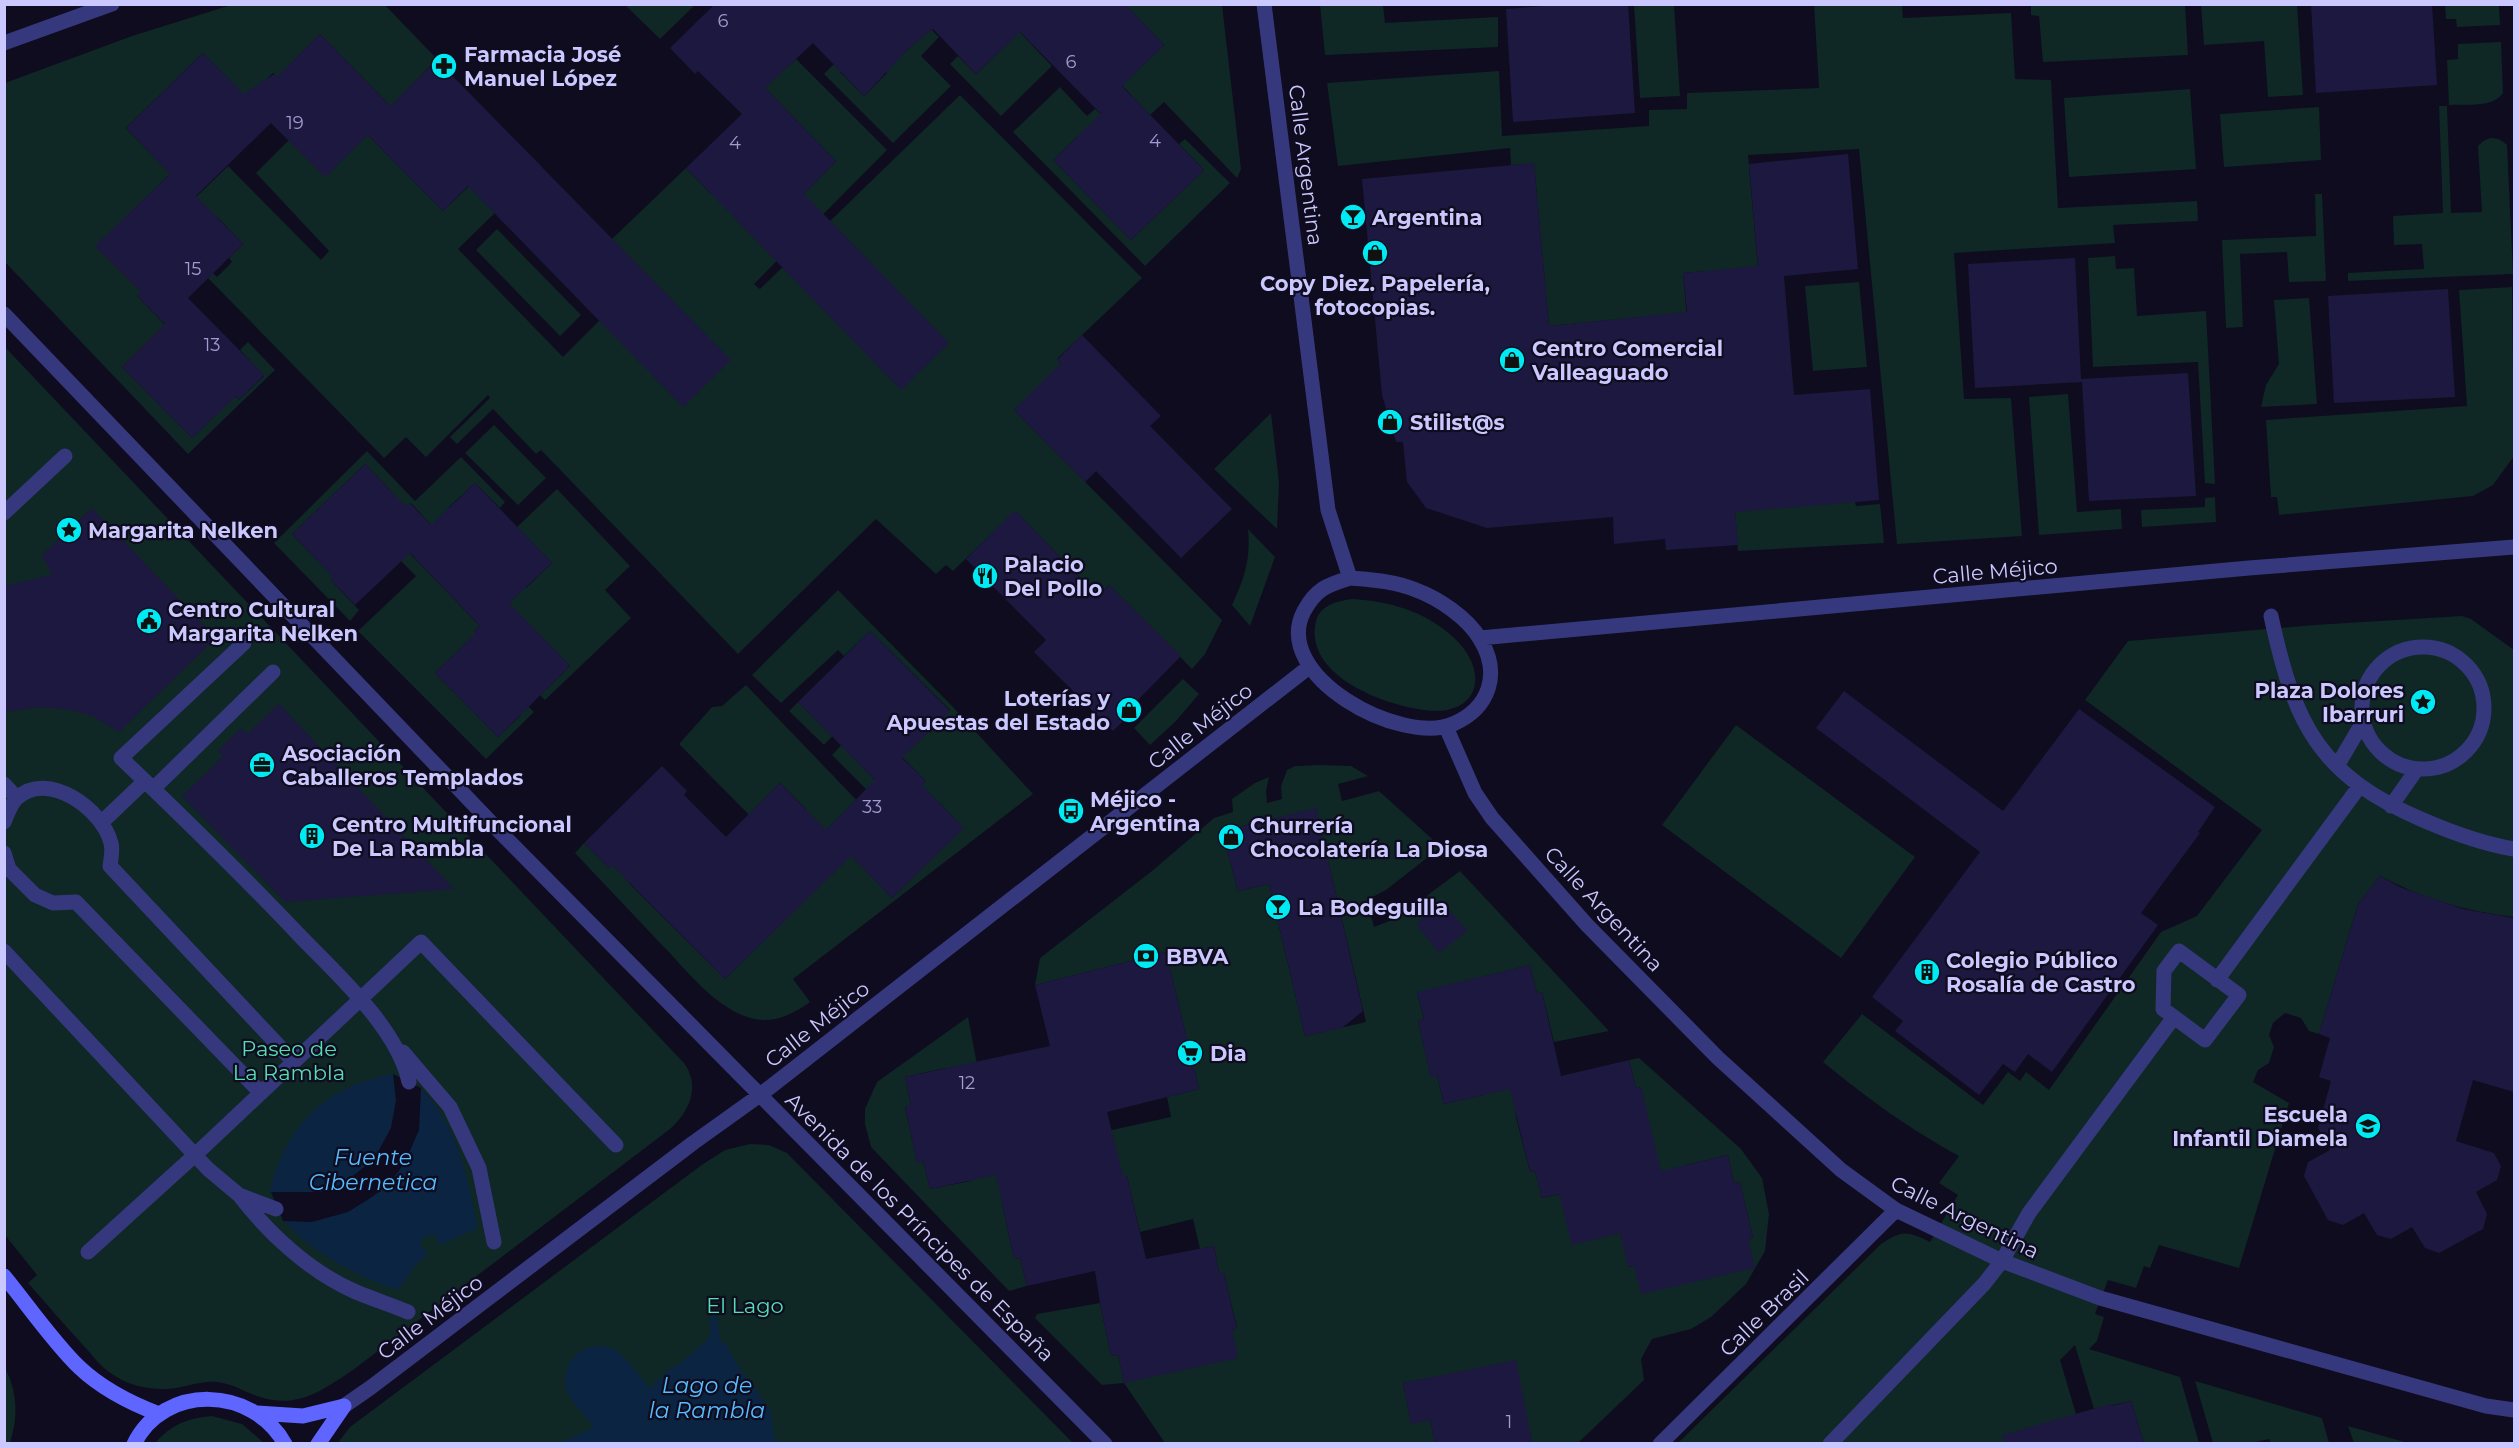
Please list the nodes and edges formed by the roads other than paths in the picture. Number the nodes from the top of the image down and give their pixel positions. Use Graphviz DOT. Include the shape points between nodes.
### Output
graph roads {
  1 [pos="112,4"];
  2 [pos="1264,4"];
  3 [pos="4,43"];
  4 [pos="4,314"];
  5 [pos="65,456"];
  6 [pos="4,513"];
  7 [pos="2514,547"];
  8 [pos="1350,578"];
  9 [pos="2271,616"];
  10 [pos="1480,638"];
  11 [pos="244,643"];
  12 [pos="1309,666"];
  13 [pos="273,672"];
  14 [pos="2363,722"];
  15 [pos="1446,727"];
  16 [pos="2337,766"];
  17 [pos="2417,769"];
  18 [pos="4,784"];
  19 [pos="149,785"];
  20 [pos="2359,786"];
  21 [pos="17,798"];
  22 [pos="2391,806"];
  23 [pos="4,822"];
  24 [pos="102,822"];
  25 [pos="2514,849"];
  26 [pos="4,853"];
  27 [pos="7,871"];
  28 [pos="4,951"];
  29 [pos="2217,980"];
  30 [pos="360,999"];
  31 [pos="2174,1017"];
  32 [pos="386,1035"];
  33 [pos="294,1062"];
  34 [pos="409,1082"];
  35 [pos="261,1093"];
  36 [pos="760,1095"];
  37 [pos="616,1145"];
  38 [pos="195,1155"];
  39 [pos="239,1195"];
  40 [pos="276,1209"];
  41 [pos="1896,1210"];
  42 [pos="494,1242"];
  43 [pos="88,1252"];
  44 [pos="2002,1261"];
  45 [pos="4,1276"];
  46 [pos="408,1312"];
  47 [pos="344,1406"];
  48 [pos="2514,1410"];
  49 [pos="257,1413"];
  50 [pos="159,1414"];
  51 [pos="134,1443"];
  52 [pos="285,1443"];
  53 [pos="318,1443"];
  54 [pos="1105,1443"];
  55 [pos="1660,1443"];
  56 [pos="1830,1443"];
  1 -- 3 [label="street"];
  2 -- 8 [label="street, Calle Argentina" via="1328,510"];
  4 -- 36 [label="street, Avenida de los Príncipes de España" via="501,833"];
  5 -- 6 [label="street"];
  7 -- 10 [label="street, Calle Méjico"];
  8 -- 10 [label="street" via="1387,580 1418,590 1448,608"];
  8 -- 12 [label="street" via="1312,596 1301,617 1298,638"];
  9 -- 16 [label="street" via="2291,695 2317,743"];
  10 -- 15 [label="street" via="1492,672 1489,689 1481,706"];
  11 -- 19 [label="street" via="121,758"];
  12 -- 15 [label="street" via="1330,687 1365,711 1401,724"];
  12 -- 36 [label="street, Calle Méjico"];
  13 -- 19 [label="street"];
  14 -- 16 [label="street"];
  14 -- 17 [label="street" via="2378,749 2403,766"];
  14 -- 17 [label="street" via="2366,686 2375,670 2389,658 2424,647 2459,659 2473,673 2481,691 2484,711 2480,730 2470,747 2455,760 2437,768"];
  15 -- 41 [label="street, Calle Argentina" via="1475,793 1492,818 1587,925 1718,1058 1841,1170"];
  16 -- 20 [label="street"];
  17 -- 22 [label="street"];
  18 -- 21 [label="street"];
  19 -- 24 [label="street"];
  19 -- 30 [label="street" via="246,879"];
  20 -- 22 [label="street"];
  20 -- 29 [label="street"];
  21 -- 23 [label="street"];
  21 -- 24 [label="street" via="30,791 64,792"];
  22 -- 25 [label="street" via="2454,834"];
  24 -- 33 [label="street" via="112,844 110,866"];
  26 -- 27 [label="street"];
  27 -- 35 [label="street" via="36,895 53,903 76,902"];
  28 -- 38 [label="street"];
  29 -- 31 [label="street" via="2238,995 2205,1040"];
  29 -- 31 [label="street" via="2179,951 2164,971 2163,1009"];
  30 -- 32 [label="street"];
  30 -- 33 [label="street"];
  30 -- 37 [label="street" via="421,942"];
  31 -- 44 [label="street" via="2029,1213"];
  32 -- 34 [label="street" via="405,1067"];
  32 -- 42 [label="street" via="418,1066 450,1107 479,1168"];
  33 -- 35 [label="street"];
  35 -- 38 [label="street"];
  36 -- 47 [label="street, Calle Méjico"];
  36 -- 54 [label="street, Avenida de los Príncipes de España"];
  38 -- 39 [label="street"];
  38 -- 43 [label="street"];
  39 -- 40 [label="street"];
  39 -- 46 [label="street" via="280,1240 329,1277 354,1292"];
  41 -- 44 [label="street, Calle Argentina"];
  41 -- 55 [label="street, Calle Brasil"];
  44 -- 48 [label="street, Calle Argentina" via="2100,1298 2464,1400"];
  44 -- 56 [label="street"];
  45 -- 50 [label="street" via="79,1366 109,1390"];
  47 -- 49 [label="street, Calle Méjico" via="303,1416"];
  47 -- 53 [label="street, Calle Méjico"];
  49 -- 50 [label="street" via="225,1400 208,1398 190,1400"];
  49 -- 52 [label="street"];
  50 -- 51 [label="street"];
}
